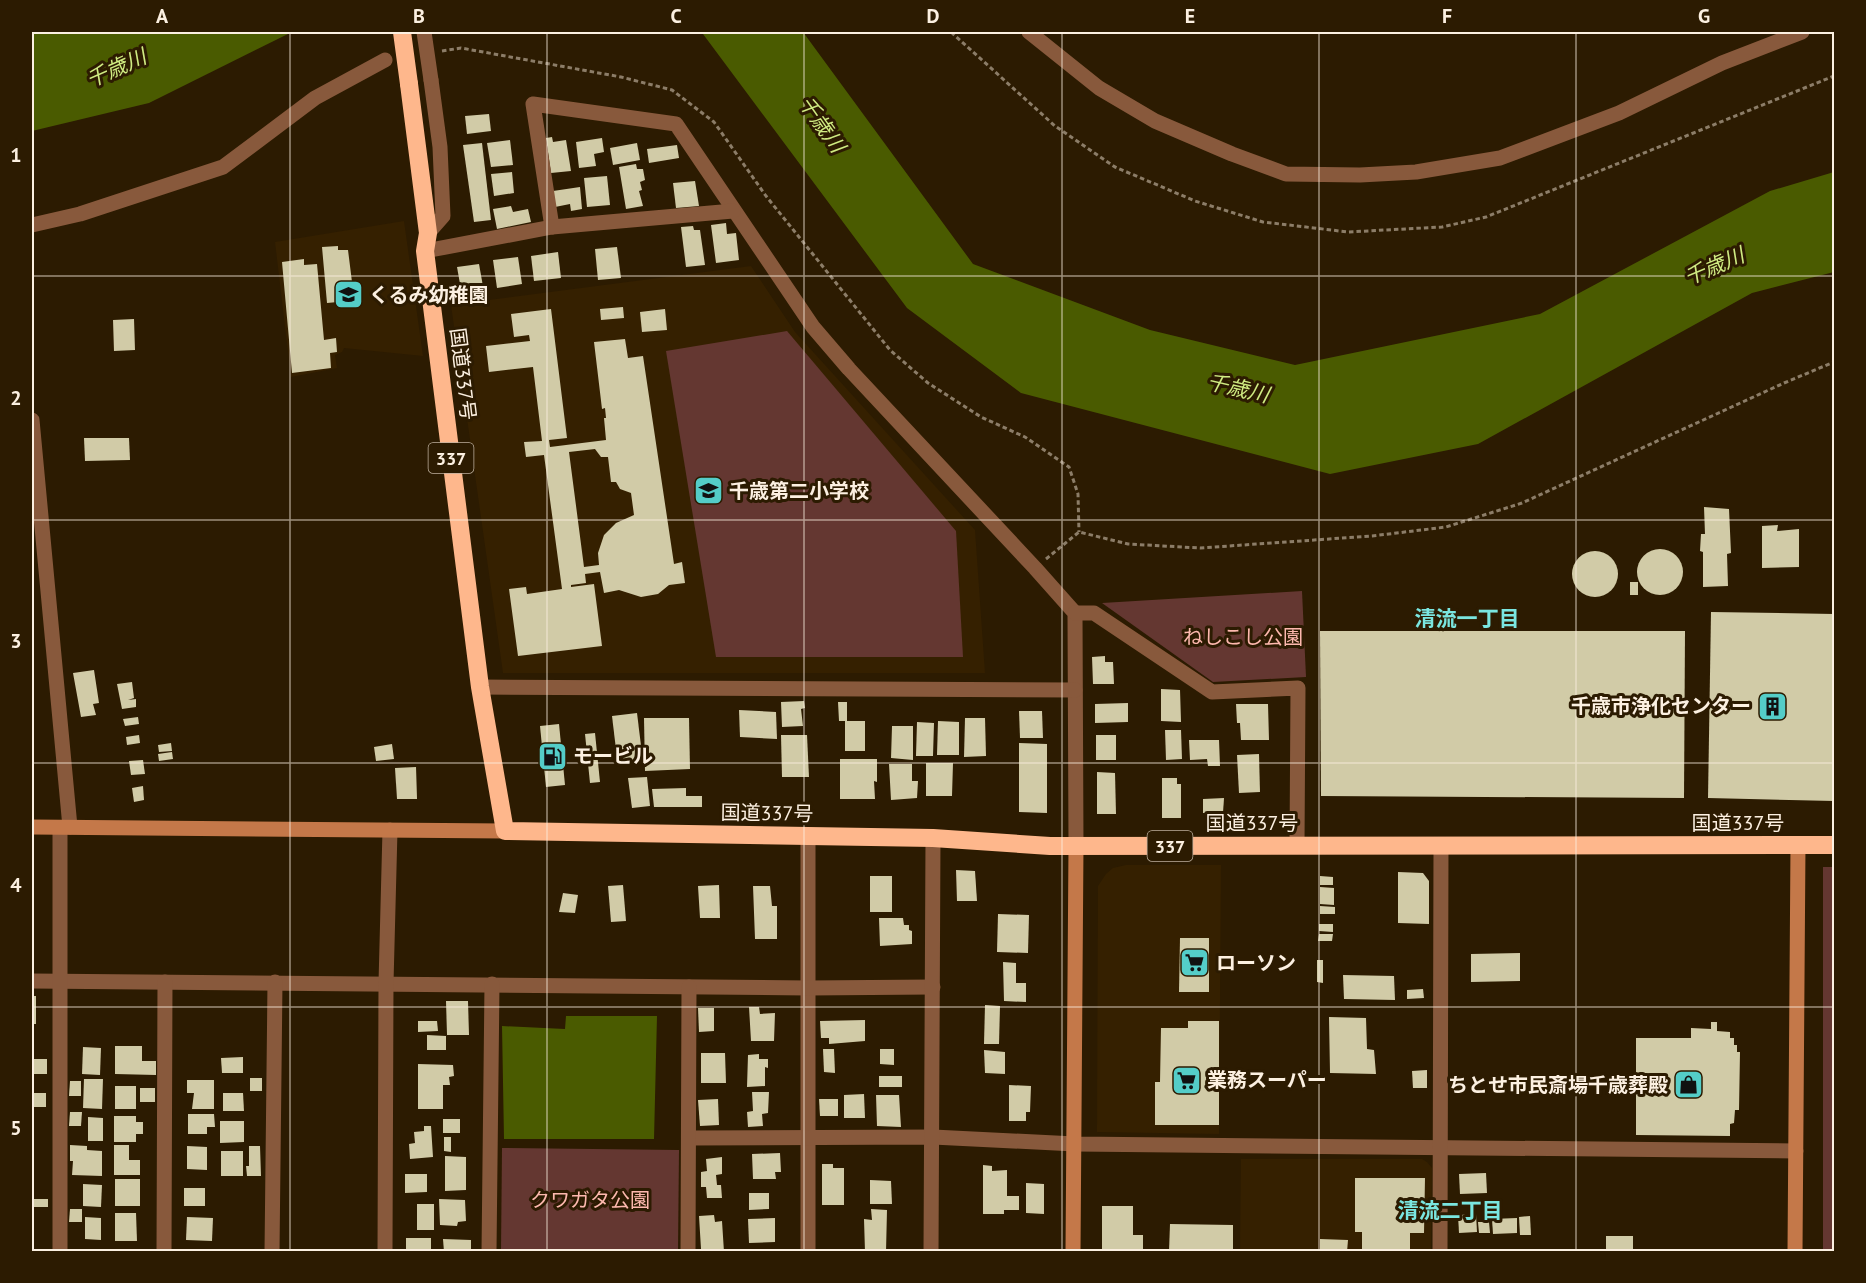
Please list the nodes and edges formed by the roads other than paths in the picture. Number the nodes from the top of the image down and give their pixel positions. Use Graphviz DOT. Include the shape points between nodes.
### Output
graph roads {
  1 [pos="402,32"];
  2 [pos="424,32"];
  3 [pos="1029,32"];
  4 [pos="1802,32"];
  5 [pos="385,60"];
  6 [pos="733,211"];
  7 [pos="32,225"];
  8 [pos="552,227"];
  9 [pos="428,233"];
  10 [pos="425,251"];
  11 [pos="32,420"];
  12 [pos="1075,613"];
  13 [pos="480,687"];
  14 [pos="1075,690"];
  15 [pos="32,827"];
  16 [pos="65,828"];
  17 [pos="390,830"];
  18 [pos="505,831"];
  19 [pos="808,836"];
  20 [pos="933,838"];
  21 [pos="1297,845"];
  22 [pos="1797,845"];
  23 [pos="1834,845"];
  24 [pos="1076,846"];
  25 [pos="1441,846"];
  26 [pos="32,981"];
  27 [pos="61,981"];
  28 [pos="165,982"];
  29 [pos="275,982"];
  30 [pos="386,983"];
  31 [pos="492,984"];
  32 [pos="689,987"];
  33 [pos="933,987"];
  34 [pos="808,988"];
  35 [pos="809,1137"];
  36 [pos="933,1137"];
  37 [pos="689,1138"];
  38 [pos="1075,1144"];
  39 [pos="1441,1148"];
  40 [pos="1796,1151"];
  41 [pos="60,1251"];
  42 [pos="164,1251"];
  43 [pos="272,1251"];
  44 [pos="385,1251"];
  45 [pos="489,1251"];
  46 [pos="688,1251"];
  47 [pos="808,1251"];
  48 [pos="932,1251"];
  49 [pos="1073,1251"];
  50 [pos="1440,1251"];
  51 [pos="1795,1251"];
  1 -- 9 [label="highway, 国道337号 / 337, bridge"];
  2 -- 9 [label="street, bridge" via="440,147 443,216"];
  3 -- 4 [label="street" via="1099,87 1155,121 1286,174 1360,175 1416,172 1500,158 1619,112 1722,63"];
  5 -- 7 [label="street" via="315,98 223,167 80,214"];
  6 -- 8 [label="street"];
  6 -- 8 [label="street" via="675,124 533,104"];
  6 -- 12 [label="street" via="827,344"];
  8 -- 10 [label="street"];
  9 -- 10 [label="highway, 国道337号 / 337"];
  10 -- 13 [label="highway, 国道337号 / 337"];
  11 -- 16 [label="street"];
  12 -- 14 [label="street"];
  12 -- 21 [label="street" via="1094,613 1212,692 1298,688"];
  13 -- 14 [label="street"];
  13 -- 18 [label="highway, 国道337号 / 337"];
  14 -- 24 [label="street"];
  15 -- 16 [label="street"];
  16 -- 17 [label="street"];
  16 -- 27 [label="street"];
  17 -- 18 [label="street"];
  17 -- 30 [label="street"];
  18 -- 19 [label="highway, 国道337号 / 337"];
  19 -- 20 [label="highway, 国道337号 / 337"];
  19 -- 34 [label="street"];
  20 -- 24 [label="highway, 国道337号 / 337"];
  20 -- 33 [label="street"];
  21 -- 24 [label="highway, 国道337号 / 337"];
  21 -- 25 [label="highway, 国道337号 / 337"];
  22 -- 23 [label="highway, 国道337号 / 337"];
  22 -- 25 [label="highway, 国道337号 / 337"];
  22 -- 40 [label="street"];
  24 -- 38 [label="street"];
  25 -- 39 [label="street"];
  26 -- 27 [label="street"];
  27 -- 28 [label="street"];
  27 -- 41 [label="street"];
  28 -- 29 [label="street"];
  28 -- 42 [label="street"];
  29 -- 30 [label="street"];
  29 -- 43 [label="street"];
  30 -- 31 [label="street"];
  30 -- 44 [label="street"];
  31 -- 32 [label="street"];
  31 -- 45 [label="street"];
  32 -- 34 [label="street"];
  32 -- 37 [label="street"];
  33 -- 34 [label="street"];
  33 -- 36 [label="street"];
  34 -- 35 [label="street"];
  35 -- 36 [label="street"];
  35 -- 37 [label="street"];
  35 -- 47 [label="street"];
  36 -- 38 [label="street"];
  36 -- 48 [label="street"];
  37 -- 46 [label="street"];
  38 -- 39 [label="street"];
  38 -- 49 [label="street"];
  39 -- 40 [label="street"];
  39 -- 50 [label="street"];
  40 -- 51 [label="street"];
}
